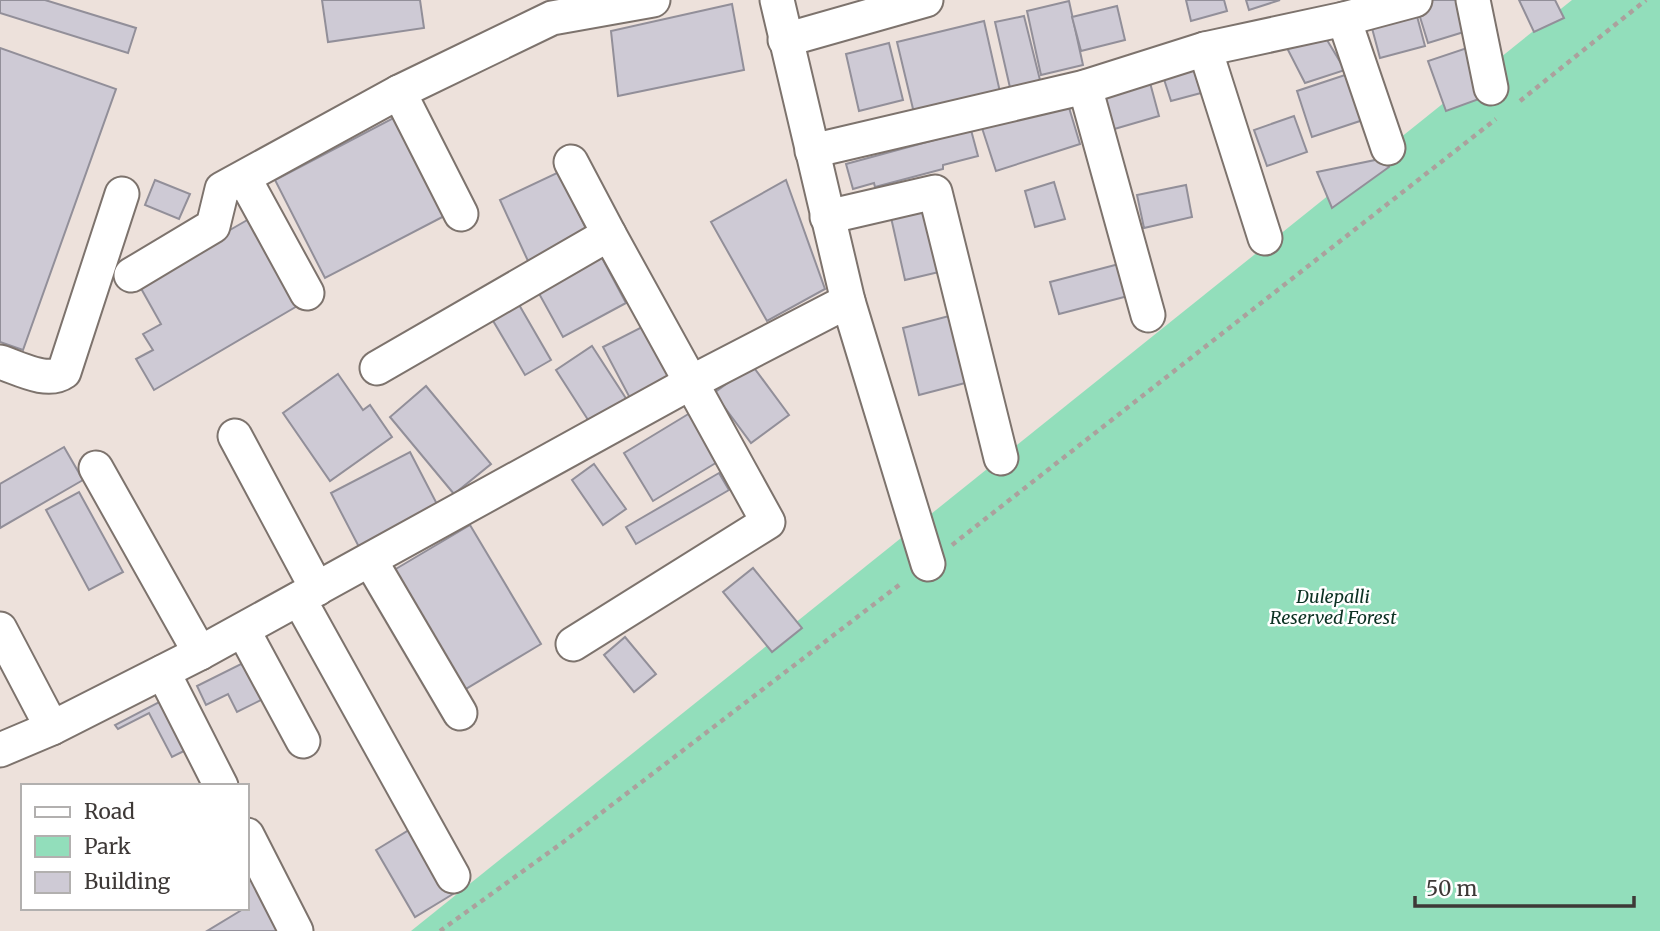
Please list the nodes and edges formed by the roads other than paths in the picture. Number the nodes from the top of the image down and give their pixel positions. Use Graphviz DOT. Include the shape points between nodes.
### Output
graph roads {
  1 [pos="653,0"];
  2 [pos="777,0"];
  3 [pos="922,0"];
  4 [pos="1415,0"];
  5 [pos="1473,0"];
  6 [pos="549,9"];
  7 [pos="1344,19"];
  8 [pos="785,40"];
  9 [pos="1205,49"];
  10 [pos="1085,87"];
  11 [pos="399,92"];
  12 [pos="1500,104"];
  13 [pos="1388,148"];
  14 [pos="813,151"];
  15 [pos="571,162"];
  16 [pos="233,183"];
  17 [pos="122,194"];
  18 [pos="461,214"];
  19 [pos="827,218"];
  20 [pos="609,234"];
  21 [pos="1265,238"];
  22 [pos="131,275"];
  23 [pos="307,293"];
  24 [pos="848,301"];
  25 [pos="1148,315"];
  26 [pos="0,362"];
  27 [pos="377,368"];
  28 [pos="690,383"];
  29 [pos="235,436"];
  30 [pos="1000,458"];
  31 [pos="96,468"];
  32 [pos="370,560"];
  33 [pos="928,564"];
  34 [pos="308,594"];
  35 [pos="0,629"];
  36 [pos="243,630"];
  37 [pos="573,644"];
  38 [pos="200,653"];
  39 [pos="163,672"];
  40 [pos="460,713"];
  41 [pos="52,728"];
  42 [pos="303,741"];
  43 [pos="0,750"];
  44 [pos="221,784"];
  45 [pos="248,837"];
  46 [pos="453,876"];
  47 [pos="296,931"];
  1 -- 6 [label="street"];
  2 -- 8 [label="street"];
  3 -- 8 [label="street"];
  4 -- 7 [label="street"];
  5 -- 12 [label="street"];
  6 -- 11 [label="street"];
  7 -- 9 [label="street"];
  7 -- 13 [label="street"];
  8 -- 14 [label="street"];
  9 -- 10 [label="street"];
  9 -- 21 [label="street"];
  10 -- 14 [label="street"];
  10 -- 25 [label="street"];
  11 -- 16 [label="street"];
  11 -- 18 [label="street"];
  14 -- 19 [label="street"];
  15 -- 20 [label="street"];
  16 -- 22 [label="street" via="213,226"];
  16 -- 23 [label="street"];
  17 -- 26 [label="street" via="64,372 46,377"];
  19 -- 24 [label="street"];
  19 -- 30 [label="street" via="935,192"];
  20 -- 27 [label="street"];
  20 -- 28 [label="street"];
  24 -- 28 [label="street"];
  24 -- 33 [label="street"];
  28 -- 32 [label="street"];
  28 -- 37 [label="street" via="768,522"];
  29 -- 34 [label="street"];
  31 -- 38 [label="street"];
  32 -- 34 [label="street"];
  32 -- 40 [label="street"];
  34 -- 36 [label="street"];
  34 -- 46 [label="street"];
  35 -- 41 [label="street"];
  36 -- 38 [label="street"];
  36 -- 42 [label="street"];
  38 -- 39 [label="street"];
  39 -- 41 [label="street"];
  39 -- 44 [label="street"];
  41 -- 43 [label="street"];
  45 -- 47 [label="street"];
}
